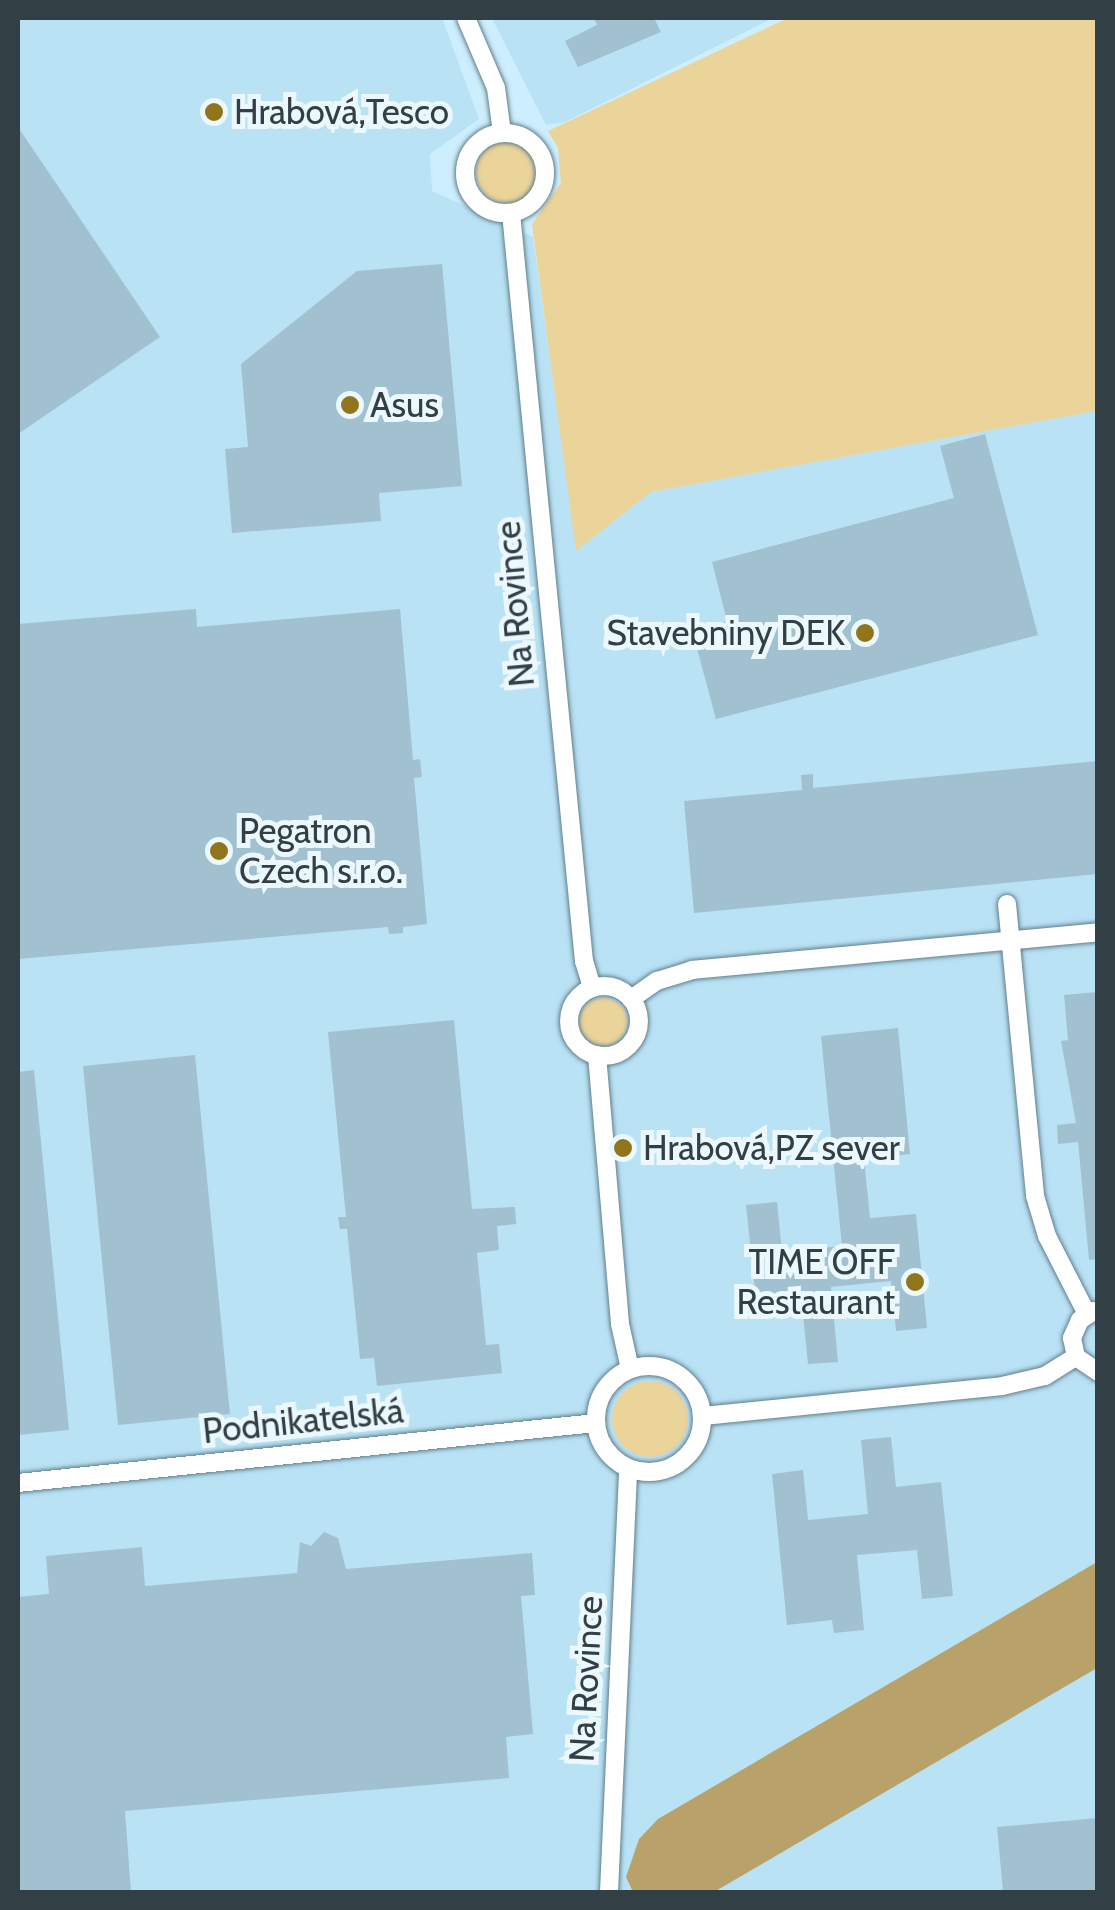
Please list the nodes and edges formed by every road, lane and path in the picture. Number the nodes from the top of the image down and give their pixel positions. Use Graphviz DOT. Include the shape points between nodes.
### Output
graph roads {
  1 [pos="466,18"];
  2 [pos="502,133"];
  3 [pos="511,213"];
  4 [pos="1007,904"];
  5 [pos="1098,932"];
  6 [pos="1011,941"];
  7 [pos="592,988"];
  8 [pos="631,1000"];
  9 [pos="597,1055"];
  10 [pos="1092,1312"];
  11 [pos="1076,1358"];
  12 [pos="630,1369"];
  13 [pos="1098,1372"];
  14 [pos="703,1416"];
  15 [pos="596,1423"];
  16 [pos="628,1469"];
  17 [pos="18,1483"];
  18 [pos="609,1892"];
  1 -- 2 [label="street" via="496,88"];
  2 -- 3 [label="street" via="538,149 546,175 535,200"];
  2 -- 3 [label="street" via="477,145 465,177 480,205"];
  3 -- 7 [label="street, Na Rovince" via="584,961"];
  4 -- 6 [label="street"];
  5 -- 6 [label="street"];
  6 -- 8 [label="street" via="692,970 657,981"];
  6 -- 10 [label="street" via="1040,1220"];
  7 -- 8 [label="street" via="613,988"];
  7 -- 9 [label="street" via="574,1002 569,1024 578,1044"];
  8 -- 9 [label="street" via="638,1018 634,1038 618,1053"];
  9 -- 12 [label="street" via="620,1324"];
  10 -- 11 [label="street" via="1072,1338"];
  11 -- 13 [label="street"];
  11 -- 14 [label="street" via="1044,1376 1002,1386"];
  12 -- 14 [label="street" via="656,1366 680,1375 696,1393"];
  12 -- 15 [label="street" via="604,1390"];
  14 -- 16 [label="street" via="699,1440 685,1460 658,1472"];
  15 -- 16 [label="street" via="605,1450"];
  15 -- 17 [label="street, Podnikatelská"];
  16 -- 18 [label="street, Na Rovince"];
}
